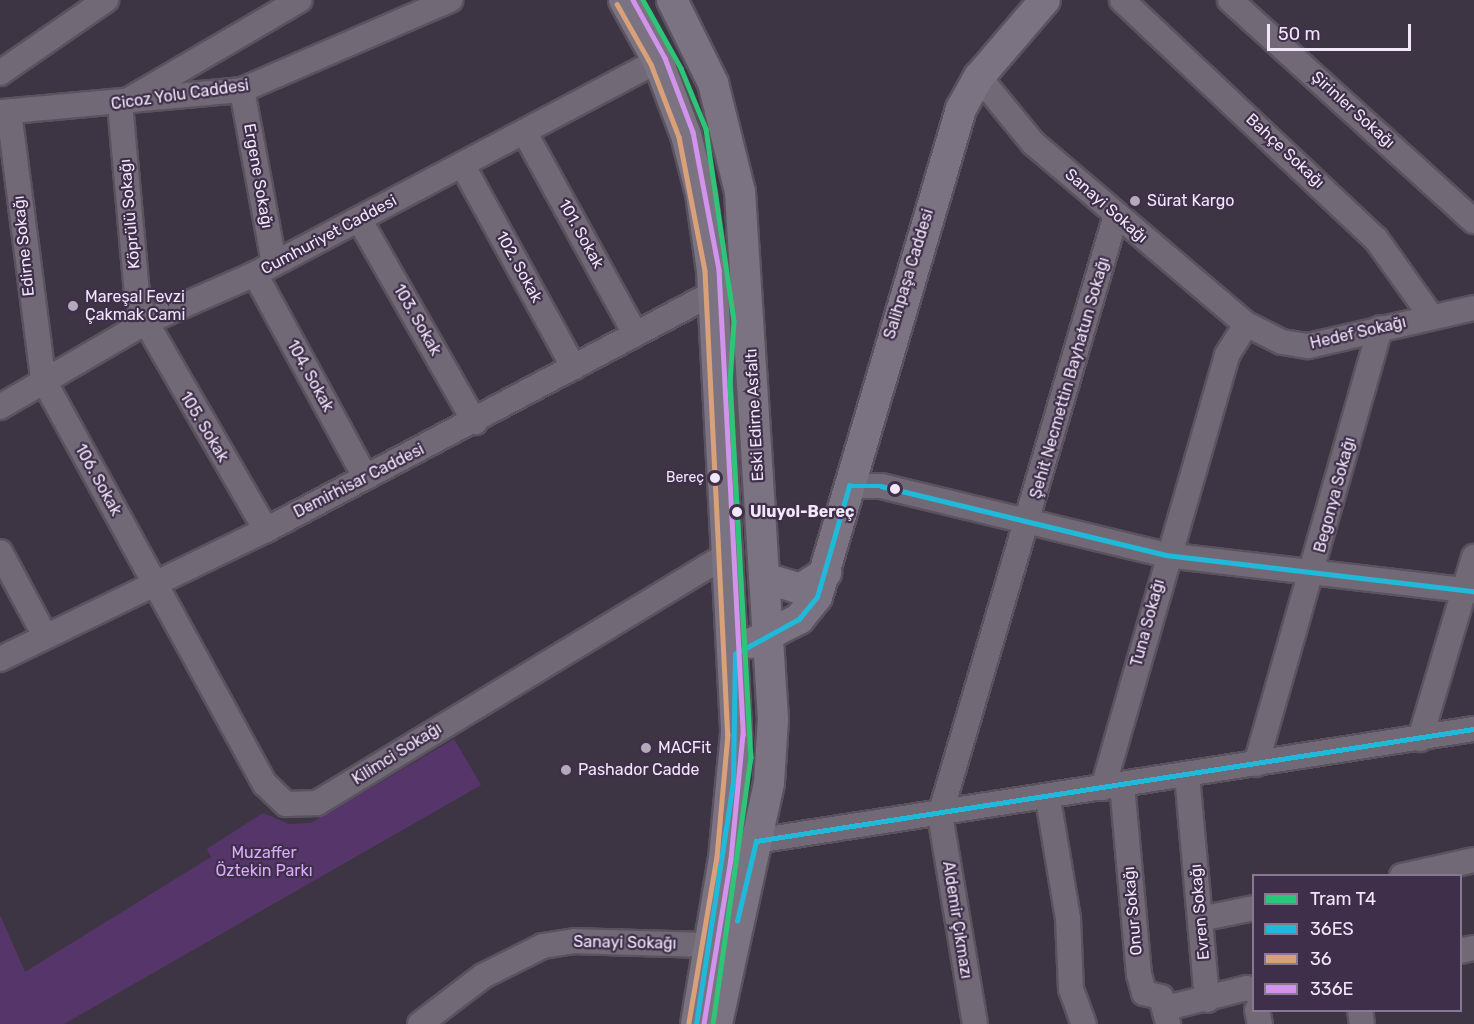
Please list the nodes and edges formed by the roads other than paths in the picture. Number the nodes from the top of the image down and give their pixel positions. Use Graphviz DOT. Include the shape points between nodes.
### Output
graph roads {
  1 [pos="106,0"];
  2 [pos="300,0"];
  3 [pos="450,0"];
  4 [pos="624,0"];
  5 [pos="672,0"];
  6 [pos="1045,0"];
  7 [pos="1122,0"];
  8 [pos="1230,0"];
  9 [pos="658,61"];
  10 [pos="0,73"];
  11 [pos="979,77"];
  12 [pos="242,90"];
  13 [pos="120,105"];
  14 [pos="5,112"];
  15 [pos="722,113"];
  16 [pos="526,135"];
  17 [pos="463,166"];
  18 [pos="1116,215"];
  19 [pos="359,219"];
  20 [pos="1474,221"];
  21 [pos="264,268"];
  22 [pos="713,293"];
  23 [pos="1474,308"];
  24 [pos="1431,316"];
  25 [pos="146,322"];
  26 [pos="1246,324"];
  27 [pos="1380,328"];
  28 [pos="635,333"];
  29 [pos="574,368"];
  30 [pos="43,379"];
  31 [pos="0,407"];
  32 [pos="475,422"];
  33 [pos="365,477"];
  34 [pos="849,486"];
  35 [pos="1029,522"];
  36 [pos="266,530"];
  37 [pos="0,552"];
  38 [pos="730,553"];
  39 [pos="1166,555"];
  40 [pos="1474,556"];
  41 [pos="825,573"];
  42 [pos="1314,574"];
  43 [pos="765,578"];
  44 [pos="153,581"];
  45 [pos="1469,592"];
  46 [pos="769,635"];
  47 [pos="45,636"];
  48 [pos="735,654"];
  49 [pos="0,659"];
  50 [pos="1474,729"];
  51 [pos="1420,739"];
  52 [pos="1256,764"];
  53 [pos="1187,775"];
  54 [pos="1112,786"];
  55 [pos="1048,799"];
  56 [pos="940,815"];
  57 [pos="756,841"];
  58 [pos="1474,860"];
  59 [pos="1411,874"];
  60 [pos="1252,908"];
  61 [pos="1200,919"];
  62 [pos="711,945"];
  63 [pos="1252,990"];
  64 [pos="1207,1000"];
  65 [pos="1167,1016"];
  66 [pos="420,1024"];
  67 [pos="696,1024"];
  68 [pos="717,1024"];
  69 [pos="975,1024"];
  70 [pos="1084,1024"];
  1 -- 10 [label="street"];
  2 -- 13 [label="street"];
  3 -- 12 [label="street, Cicoz Yolu Caddesi"];
  4 -- 9 [label="main road, Eski Edirne Asfaltı"];
  5 -- 15 [label="main road, Eski Edirne Asfaltı"];
  6 -- 11 [label="main road, Salihpaşa Caddesi"];
  7 -- 24 [label="street, Bahçe Sokağı" via="1376,239"];
  8 -- 20 [label="street, Şirinler Sokağı"];
  9 -- 15 [label="main road" via="684,63"];
  9 -- 16 [label="street, Cumhuriyet Caddesi"];
  9 -- 22 [label="main road, Eski Edirne Asfaltı" via="696,172"];
  11 -- 18 [label="street, Sanayi Sokağı" via="1008,120"];
  11 -- 34 [label="main road, Salihpaşa Caddesi" via="961,109"];
  12 -- 13 [label="street, Cicoz Yolu Caddesi"];
  12 -- 21 [label="street, Ergene Sokağı"];
  13 -- 14 [label="street, Cicoz Yolu Caddesi"];
  13 -- 25 [label="street, Köprülü Sokağı" via="137,294"];
  14 -- 30 [label="street, Edirne Sokağı"];
  15 -- 43 [label="main road, Eski Edirne Asfaltı" via="744,222"];
  16 -- 17 [label="street, Cumhuriyet Caddesi"];
  16 -- 28 [label="street, 101. Sokak"];
  17 -- 19 [label="street, Cumhuriyet Caddesi"];
  17 -- 29 [label="street, 102. Sokak"];
  18 -- 26 [label="street, Sanayi Sokağı"];
  18 -- 35 [label="street, Şehit Necmettin Bayhatun Sokağı"];
  19 -- 21 [label="street, Cumhuriyet Caddesi"];
  19 -- 32 [label="street, 103. Sokak"];
  21 -- 25 [label="street, Cumhuriyet Caddesi"];
  21 -- 33 [label="street, 104. Sokak"];
  22 -- 28 [label="street, Demirhisar Caddesi"];
  22 -- 38 [label="main road, Eski Edirne Asfaltı"];
  23 -- 24 [label="street, Hedef Sokağı"];
  24 -- 27 [label="street, Hedef Sokağı"];
  25 -- 30 [label="street, Cumhuriyet Caddesi"];
  25 -- 36 [label="street, 105. Sokak"];
  26 -- 27 [label="street, Hedef Sokağı" via="1282,342 1308,346"];
  26 -- 39 [label="street, Tuna Sokağı" via="1227,355"];
  27 -- 42 [label="street, Begonya Sokağı"];
  28 -- 29 [label="street, Demirhisar Caddesi"];
  29 -- 32 [label="street, Demirhisar Caddesi"];
  30 -- 31 [label="street, Cumhuriyet Caddesi"];
  30 -- 44 [label="street, 106. Sokak"];
  32 -- 33 [label="street, Demirhisar Caddesi"];
  33 -- 36 [label="street, Demirhisar Caddesi"];
  34 -- 35 [label="street" via="881,486"];
  34 -- 41 [label="main road, Salihpaşa Caddesi"];
  35 -- 39 [label="street"];
  35 -- 56 [label="street, Şehit Necmettin Bayhatun Sokağı"];
  36 -- 44 [label="street, Demirhisar Caddesi"];
  37 -- 47 [label="street"];
  38 -- 44 [label="street, Kilimci Sokağı" via="301,808 286,804 265,784"];
  38 -- 48 [label="main road, Eski Edirne Asfaltı"];
  39 -- 42 [label="street"];
  39 -- 54 [label="street, Tuna Sokağı"];
  40 -- 45 [label="street"];
  41 -- 43 [label="main road" via="800,589"];
  41 -- 46 [label="main road, Salihpaşa Caddesi" via="806,612"];
  42 -- 45 [label="street"];
  42 -- 52 [label="street, Begonya Sokağı"];
  43 -- 46 [label="main road, Eski Edirne Asfaltı"];
  44 -- 47 [label="street, Demirhisar Caddesi"];
  45 -- 51 [label="street"];
  46 -- 48 [label="main road, Salihpaşa Caddesi"];
  46 -- 57 [label="main road, Eski Edirne Asfaltı" via="773,753"];
  47 -- 49 [label="street, Demirhisar Caddesi"];
  48 -- 62 [label="main road, Eski Edirne Asfaltı" via="733,781"];
  50 -- 51 [label="street"];
  51 -- 52 [label="street"];
  52 -- 53 [label="street"];
  53 -- 54 [label="street"];
  53 -- 61 [label="street, Evren Sokağı"];
  54 -- 55 [label="street"];
  54 -- 65 [label="street, Onur Sokağı" via="1138,974 1144,993 1161,997"];
  55 -- 56 [label="street"];
  55 -- 70 [label="street" via="1068,918 1071,989"];
  56 -- 57 [label="street"];
  56 -- 69 [label="street, Aldemir Çıkmazı"];
  57 -- 68 [label="main road, Eski Edirne Asfaltı"];
  58 -- 59 [label="street"];
  60 -- 61 [label="street"];
  61 -- 64 [label="street, Evren Sokağı"];
  62 -- 66 [label="street, Sanayi Sokağı" via="575,941 543,946 483,976"];
  62 -- 67 [label="main road, Eski Edirne Asfaltı"];
  63 -- 64 [label="street" via="1247,988"];
  64 -- 65 [label="street"];
}
